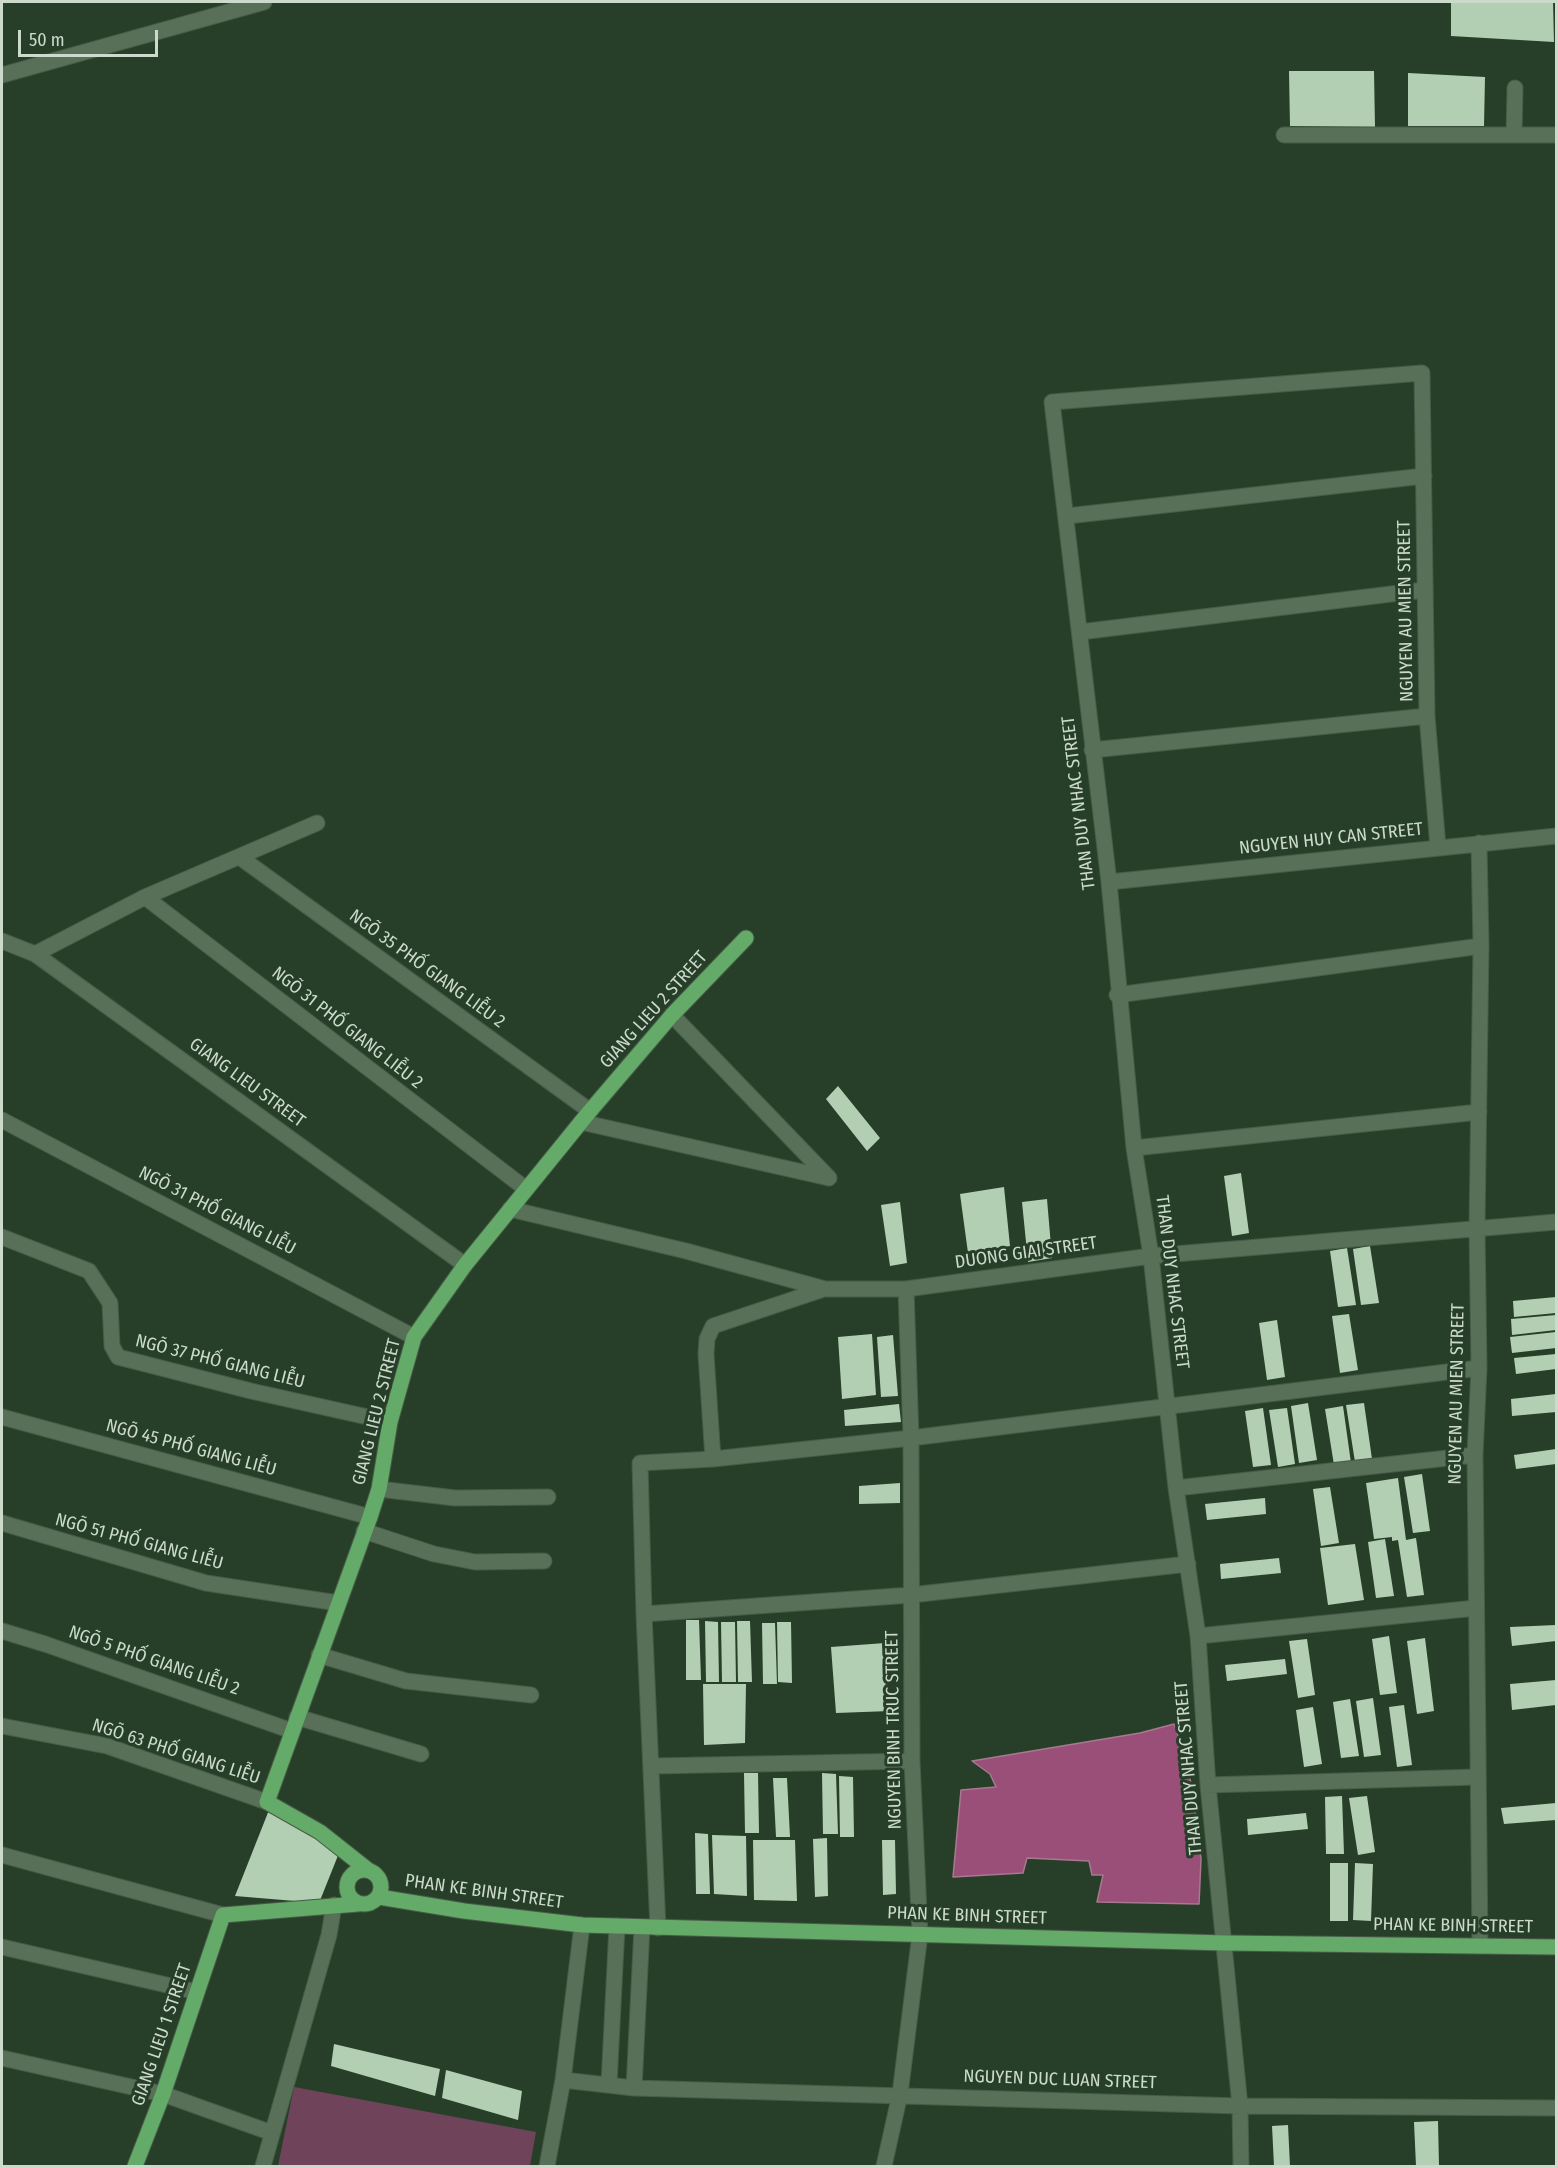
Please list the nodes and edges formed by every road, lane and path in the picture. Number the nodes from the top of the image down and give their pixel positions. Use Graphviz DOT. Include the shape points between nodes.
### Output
graph roads {
  1 [pos="264,2"];
  2 [pos="2,75"];
  3 [pos="1515,88"];
  4 [pos="1284,135"];
  5 [pos="1515,135"];
  6 [pos="1557,135"];
  7 [pos="1422,373"];
  8 [pos="1424,476"];
  9 [pos="1067,516"];
  10 [pos="1424,590"];
  11 [pos="1080,632"];
  12 [pos="1428,716"];
  13 [pos="1092,750"];
  14 [pos="317,823"];
  15 [pos="1557,836"];
  16 [pos="1479,843"];
  17 [pos="1438,847"];
  18 [pos="241,858"];
  19 [pos="1109,882"];
  20 [pos="145,897"];
  21 [pos="746,938"];
  22 [pos="2,941"];
  23 [pos="1481,946"];
  24 [pos="35,954"];
  25 [pos="1117,994"];
  26 [pos="672,1015"];
  27 [pos="1479,1113"];
  28 [pos="585,1117"];
  29 [pos="2,1120"];
  30 [pos="1134,1148"];
  31 [pos="526,1190"];
  32 [pos="510,1209"];
  33 [pos="1557,1222"];
  34 [pos="1477,1227"];
  35 [pos="2,1237"];
  36 [pos="1152,1257"];
  37 [pos="465,1264"];
  38 [pos="825,1289"];
  39 [pos="906,1289"];
  40 [pos="414,1337"];
  41 [pos="1479,1368"];
  42 [pos="1167,1407"];
  43 [pos="2,1417"];
  44 [pos="390,1422"];
  45 [pos="911,1438"];
  46 [pos="1475,1455"];
  47 [pos="713,1459"];
  48 [pos="1176,1488"];
  49 [pos="379,1489"];
  50 [pos="548,1497"];
  51 [pos="370,1517"];
  52 [pos="2,1523"];
  53 [pos="364,1532"];
  54 [pos="544,1561"];
  55 [pos="1188,1564"];
  56 [pos="911,1595"];
  57 [pos="338,1603"];
  58 [pos="1476,1608"];
  59 [pos="644,1614"];
  60 [pos="2,1631"];
  61 [pos="1198,1636"];
  62 [pos="319,1655"];
  63 [pos="531,1695"];
  64 [pos="295,1724"];
  65 [pos="2,1726"];
  66 [pos="421,1754"];
  67 [pos="912,1761"];
  68 [pos="652,1766"];
  69 [pos="1477,1777"];
  70 [pos="1208,1785"];
  71 [pos="267,1802"];
  72 [pos="2,1855"];
  73 [pos="368,1870"];
  74 [pos="379,1897"];
  75 [pos="358,1904"];
  76 [pos="334,1905"];
  77 [pos="223,1915"];
  78 [pos="582,1925"];
  79 [pos="617,1926"];
  80 [pos="642,1927"];
  81 [pos="658,1928"];
  82 [pos="920,1934"];
  83 [pos="1225,1943"];
  84 [pos="1480,1946"];
  85 [pos="2,1947"];
  86 [pos="1557,1947"];
  87 [pos="197,1992"];
  88 [pos="2,2058"];
  89 [pos="563,2080"];
  90 [pos="609,2084"];
  91 [pos="634,2088"];
  92 [pos="163,2094"];
  93 [pos="900,2094"];
  94 [pos="1240,2106"];
  95 [pos="1557,2108"];
  96 [pos="272,2133"];
  97 [pos="135,2166"];
  98 [pos="263,2166"];
  99 [pos="547,2166"];
  100 [pos="884,2166"];
  101 [pos="1241,2166"];
  1 -- 2 [label="street"];
  3 -- 5 [label="street"];
  4 -- 5 [label="street"];
  5 -- 6 [label="street"];
  7 -- 8 [label="street, NGUYEN AU MIEN STREET"];
  7 -- 9 [label="street, THAN DUY NHAC STREET" via="1052,402"];
  8 -- 9 [label="street"];
  8 -- 10 [label="street, NGUYEN AU MIEN STREET"];
  9 -- 11 [label="street, THAN DUY NHAC STREET"];
  10 -- 11 [label="street"];
  10 -- 12 [label="street, NGUYEN AU MIEN STREET"];
  11 -- 13 [label="street, THAN DUY NHAC STREET"];
  12 -- 13 [label="street"];
  12 -- 17 [label="street, NGUYEN AU MIEN STREET"];
  13 -- 19 [label="street, THAN DUY NHAC STREET"];
  14 -- 18 [label="street"];
  15 -- 16 [label="street, NGUYEN HUY CAN STREET"];
  16 -- 17 [label="street, NGUYEN HUY CAN STREET"];
  16 -- 23 [label="street, NGUYEN AU MIEN STREET"];
  17 -- 19 [label="street, NGUYEN HUY CAN STREET"];
  18 -- 20 [label="street"];
  18 -- 28 [label="street, NGÕ 35 PHỐ GIANG LIỄU 2"];
  19 -- 25 [label="street, THAN DUY NHAC STREET"];
  20 -- 24 [label="street"];
  20 -- 31 [label="street, NGÕ 31 PHỐ GIANG LIỄU 2"];
  21 -- 26 [label="main road, GIANG LIEU 2 STREET"];
  22 -- 24 [label="street, GIANG LIEU STREET"];
  23 -- 25 [label="street"];
  23 -- 27 [label="street, NGUYEN AU MIEN STREET"];
  24 -- 37 [label="street, GIANG LIEU STREET"];
  25 -- 30 [label="street, THAN DUY NHAC STREET"];
  26 -- 28 [label="main road, GIANG LIEU 2 STREET"];
  26 -- 28 [label="street" via="829,1178"];
  27 -- 30 [label="street"];
  27 -- 34 [label="street, NGUYEN AU MIEN STREET"];
  28 -- 31 [label="main road, GIANG LIEU 2 STREET"];
  29 -- 40 [label="street, NGÕ 31 PHỐ GIANG LIỄU"];
  30 -- 36 [label="street, THAN DUY NHAC STREET"];
  31 -- 32 [label="main road, GIANG LIEU 2 STREET"];
  32 -- 37 [label="main road, GIANG LIEU 2 STREET"];
  32 -- 38 [label="street, DUONG GIAI STREET"];
  33 -- 34 [label="street, DUONG GIAI STREET"];
  34 -- 36 [label="street, DUONG GIAI STREET"];
  34 -- 41 [label="street, NGUYEN AU MIEN STREET"];
  35 -- 44 [label="street, NGÕ 37 PHỐ GIANG LIỄU" via="89,1271 110,1303 112,1346 118,1357"];
  36 -- 39 [label="street, DUONG GIAI STREET"];
  36 -- 42 [label="street, THAN DUY NHAC STREET"];
  37 -- 40 [label="main road, GIANG LIEU 2 STREET"];
  38 -- 39 [label="street, DUONG GIAI STREET"];
  38 -- 47 [label="street" via="713,1326 706,1354"];
  39 -- 45 [label="street, NGUYEN BINH TRUC STREET"];
  40 -- 44 [label="main road, GIANG LIEU 2 STREET"];
  41 -- 42 [label="street"];
  41 -- 46 [label="street, NGUYEN AU MIEN STREET"];
  42 -- 45 [label="street"];
  42 -- 48 [label="street, THAN DUY NHAC STREET"];
  43 -- 51 [label="street, NGÕ 45 PHỐ GIANG LIỄU"];
  44 -- 49 [label="main road, GIANG LIEU 2 STREET"];
  45 -- 47 [label="street"];
  45 -- 56 [label="street, NGUYEN BINH TRUC STREET"];
  46 -- 48 [label="street"];
  46 -- 58 [label="street, NGUYEN AU MIEN STREET"];
  47 -- 59 [label="street" via="640,1463"];
  48 -- 55 [label="street, THAN DUY NHAC STREET"];
  49 -- 50 [label="street" via="455,1498"];
  49 -- 51 [label="main road, GIANG LIEU 2 STREET"];
  51 -- 53 [label="main road, GIANG LIEU 2 STREET"];
  52 -- 57 [label="street, NGÕ 51 PHỐ GIANG LIỄU" via="206,1583"];
  53 -- 54 [label="street" via="475,1562"];
  53 -- 57 [label="main road, GIANG LIEU 2 STREET"];
  55 -- 56 [label="street"];
  55 -- 61 [label="street, THAN DUY NHAC STREET"];
  56 -- 59 [label="street"];
  56 -- 67 [label="street, NGUYEN BINH TRUC STREET"];
  57 -- 62 [label="main road, GIANG LIEU 2 STREET"];
  58 -- 61 [label="street"];
  58 -- 69 [label="street, NGUYEN AU MIEN STREET"];
  59 -- 68 [label="street"];
  60 -- 64 [label="street, NGÕ 5 PHỐ GIANG LIỄU 2"];
  61 -- 70 [label="street, THAN DUY NHAC STREET"];
  62 -- 63 [label="street" via="406,1681"];
  62 -- 64 [label="main road, GIANG LIEU 2 STREET"];
  64 -- 66 [label="street, NGÕ 5 PHỐ GIANG LIỄU 2"];
  64 -- 71 [label="main road, GIANG LIEU 2 STREET"];
  65 -- 71 [label="street, NGÕ 63 PHỐ GIANG LIỄU" via="107,1746"];
  67 -- 68 [label="street"];
  67 -- 82 [label="street, NGUYEN BINH TRUC STREET"];
  68 -- 81 [label="street"];
  69 -- 70 [label="street"];
  69 -- 84 [label="street, NGUYEN AU MIEN STREET"];
  70 -- 83 [label="street, THAN DUY NHAC STREET"];
  71 -- 73 [label="main road" via="320,1832"];
  72 -- 77 [label="street"];
  73 -- 74 [label="main road" via="380,1880"];
  73 -- 75 [label="main road" via="358,1871 348,1882 349,1896"];
  74 -- 75 [label="main road" via="369,1904"];
  74 -- 78 [label="main road, PHAN KE BINH STREET"];
  75 -- 76 [label="main road"];
  76 -- 77 [label="main road"];
  76 -- 96 [label="street" via="329,1935"];
  77 -- 87 [label="main road, GIANG LIEU 1 STREET"];
  78 -- 79 [label="main road, PHAN KE BINH STREET"];
  78 -- 89 [label="street"];
  79 -- 80 [label="main road, PHAN KE BINH STREET"];
  79 -- 90 [label="street"];
  80 -- 81 [label="main road, PHAN KE BINH STREET"];
  80 -- 91 [label="street"];
  81 -- 82 [label="main road, PHAN KE BINH STREET"];
  82 -- 83 [label="main road, PHAN KE BINH STREET"];
  82 -- 93 [label="street, NGUYEN BINH TRUC STREET"];
  83 -- 84 [label="main road, PHAN KE BINH STREET"];
  83 -- 94 [label="street, THAN DUY NHAC STREET"];
  84 -- 86 [label="main road, PHAN KE BINH STREET"];
  85 -- 87 [label="street"];
  87 -- 92 [label="main road, GIANG LIEU 1 STREET"];
  88 -- 92 [label="street"];
  89 -- 90 [label="street, NGUYEN DUC LUAN STREET"];
  89 -- 99 [label="street"];
  90 -- 91 [label="street, NGUYEN DUC LUAN STREET"];
  91 -- 93 [label="street, NGUYEN DUC LUAN STREET"];
  92 -- 96 [label="street"];
  92 -- 97 [label="main road, GIANG LIEU 1 STREET"];
  93 -- 94 [label="street, NGUYEN DUC LUAN STREET"];
  93 -- 100 [label="street, NGUYEN BINH TRUC STREET"];
  94 -- 95 [label="street, NGUYEN DUC LUAN STREET"];
  94 -- 101 [label="street, THAN DUY NHAC STREET"];
  96 -- 98 [label="street"];
}
